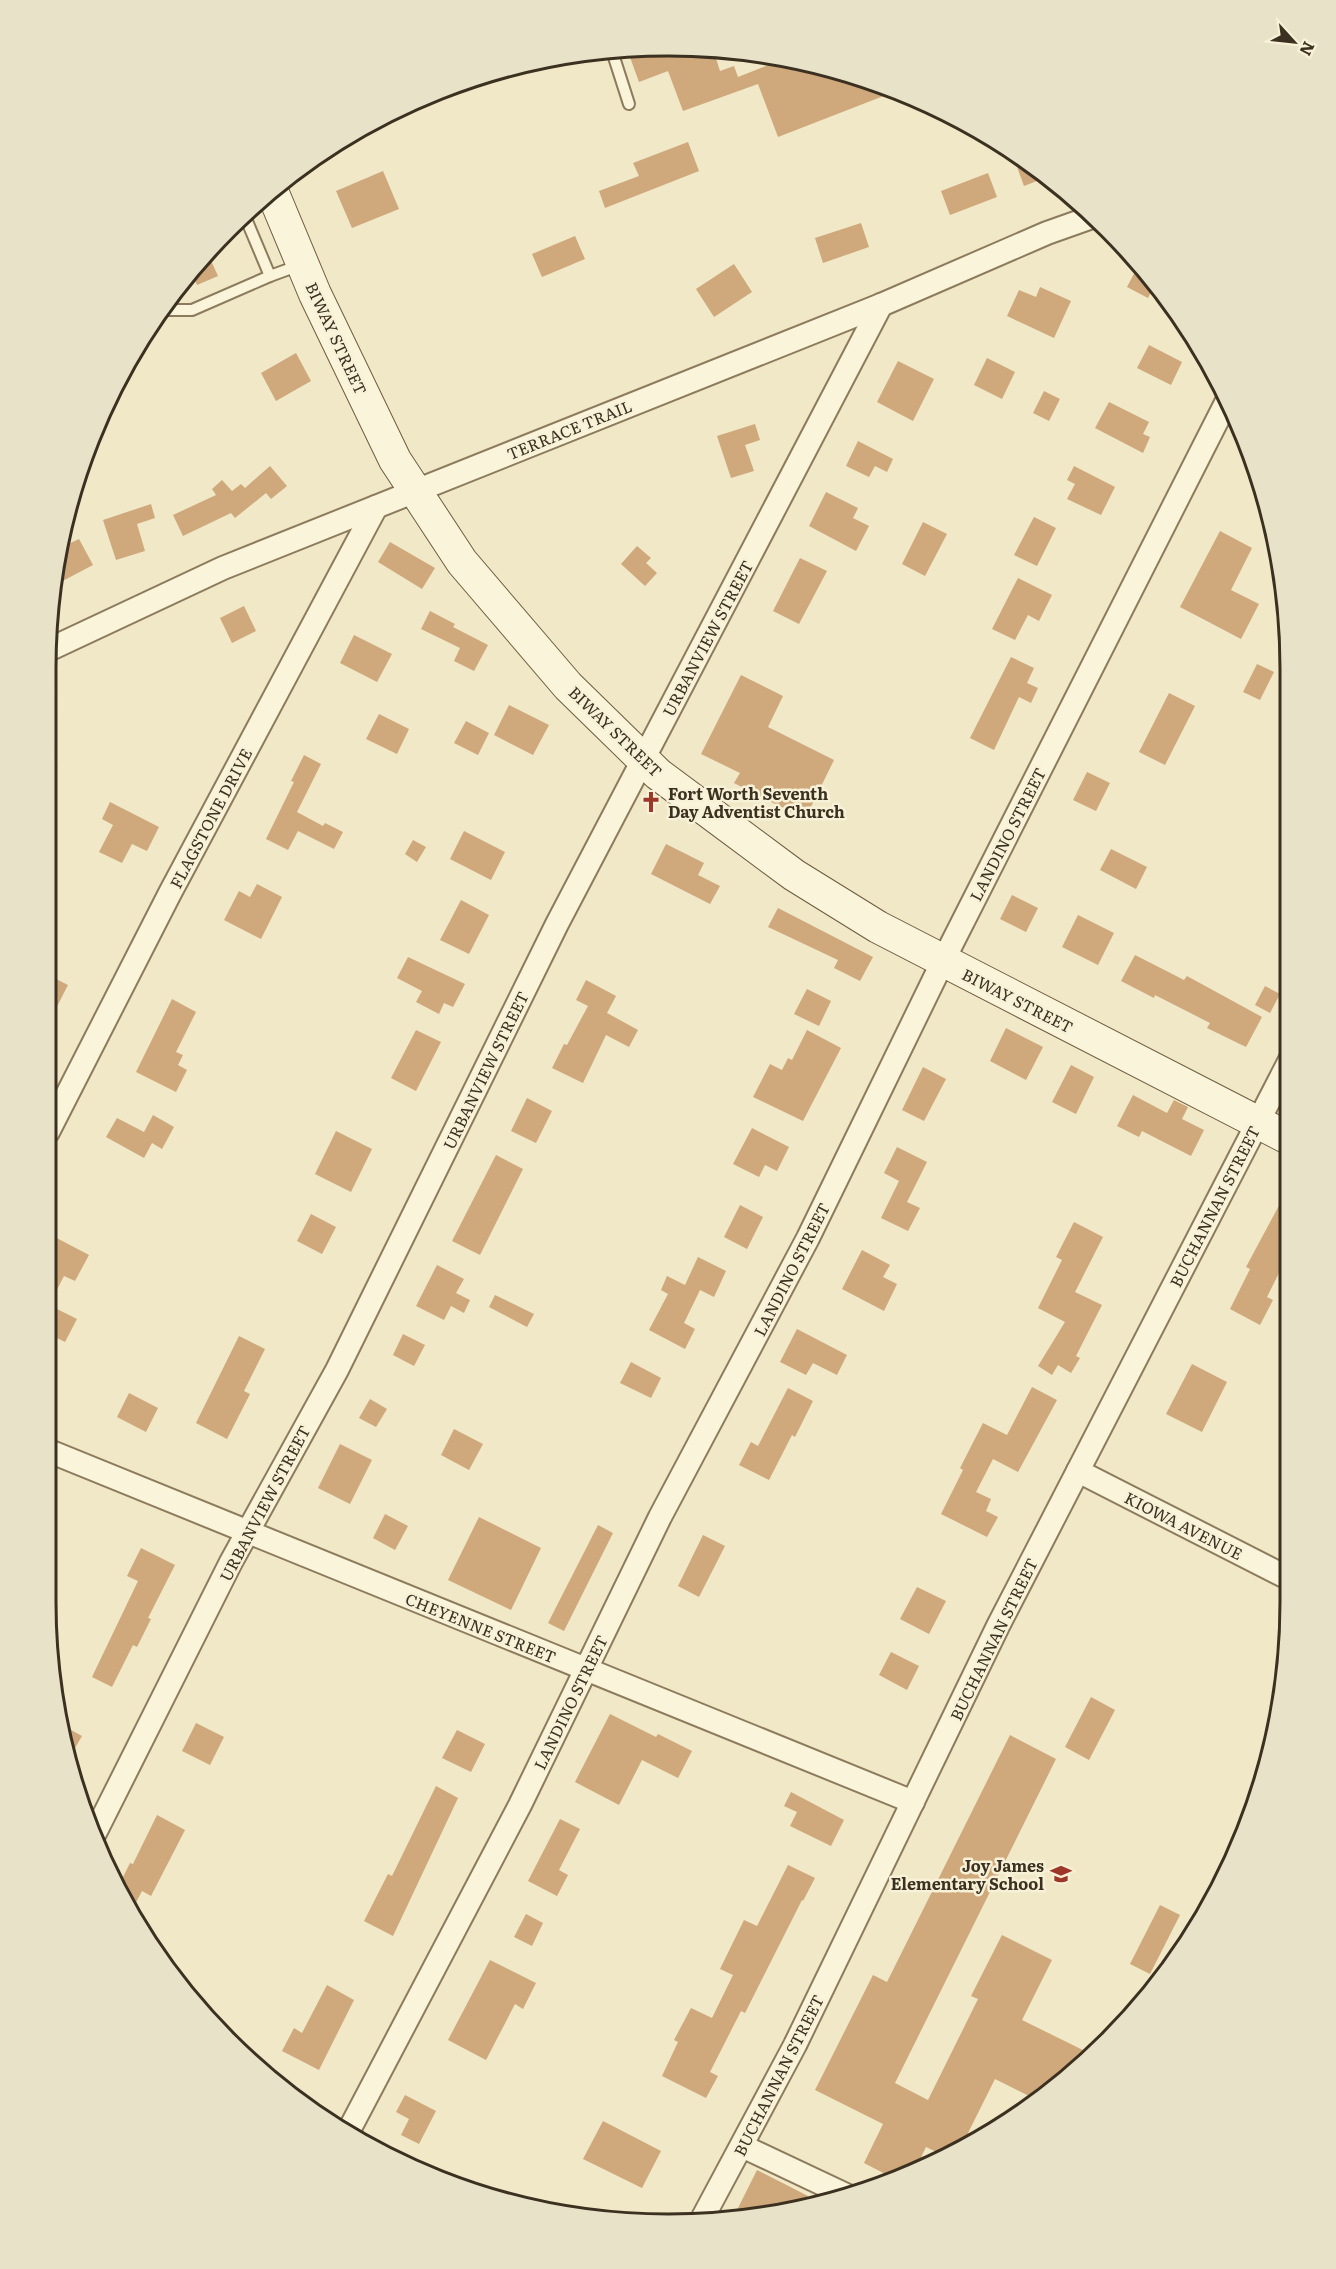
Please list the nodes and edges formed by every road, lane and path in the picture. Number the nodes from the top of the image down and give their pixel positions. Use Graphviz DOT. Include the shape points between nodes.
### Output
graph roads {
  1 [pos="614,58"];
  2 [pos="629,104"];
  3 [pos="275,198"];
  4 [pos="1085,220"];
  5 [pos="248,223"];
  6 [pos="302,264"];
  7 [pos="270,276"];
  8 [pos="880,305"];
  9 [pos="172,310"];
  10 [pos="1222,409"];
  11 [pos="415,491"];
  12 [pos="376,507"];
  13 [pos="57,646"];
  14 [pos="644,759"];
  15 [pos="942,961"];
  16 [pos="1280,1079"];
  17 [pos="56,1116"];
  18 [pos="1258,1122"];
  19 [pos="1280,1134"];
  20 [pos="56,1453"];
  21 [pos="1078,1471"];
  22 [pos="248,1532"];
  23 [pos="1280,1574"];
  24 [pos="586,1670"];
  25 [pos="913,1802"];
  26 [pos="99,1826"];
  27 [pos="352,2125"];
  28 [pos="742,2146"];
  29 [pos="836,2190"];
  30 [pos="706,2212"];
  1 -- 2 [label="lane"];
  3 -- 6 [label="street, BIWAY STREET"];
  4 -- 8 [label="street, TERRACE TRAIL"];
  5 -- 7 [label="lane"];
  6 -- 7 [label="lane"];
  6 -- 11 [label="street, BIWAY STREET" via="394,460"];
  7 -- 9 [label="lane" via="192,310"];
  8 -- 11 [label="street, TERRACE TRAIL"];
  8 -- 14 [label="street, URBANVIEW STREET"];
  10 -- 15 [label="street, LANDINO STREET"];
  11 -- 12 [label="street, TERRACE TRAIL"];
  11 -- 14 [label="street, BIWAY STREET" via="462,562 568,686"];
  12 -- 13 [label="street, TERRACE TRAIL" via="223,568"];
  12 -- 17 [label="street, FLAGSTONE DRIVE"];
  14 -- 15 [label="street, BIWAY STREET" via="658,774 794,875"];
  14 -- 22 [label="street, URBANVIEW STREET" via="557,924 337,1370"];
  15 -- 18 [label="street, BIWAY STREET"];
  15 -- 24 [label="street, LANDINO STREET" via="808,1238 660,1517"];
  16 -- 18 [label="street, BUCHANNAN STREET"];
  18 -- 19 [label="street, BIWAY STREET"];
  18 -- 21 [label="street, BUCHANNAN STREET"];
  20 -- 22 [label="street, CHEYENNE STREET"];
  21 -- 23 [label="street, KIOWA AVENUE"];
  21 -- 25 [label="street, BUCHANNAN STREET"];
  22 -- 24 [label="street, CHEYENNE STREET"];
  22 -- 26 [label="street, URBANVIEW STREET"];
  24 -- 25 [label="street, CHEYENNE STREET"];
  24 -- 27 [label="street, LANDINO STREET"];
  25 -- 28 [label="street, BUCHANNAN STREET" via="801,2035"];
  28 -- 29 [label="street"];
  28 -- 30 [label="street, BUCHANNAN STREET"];
}
